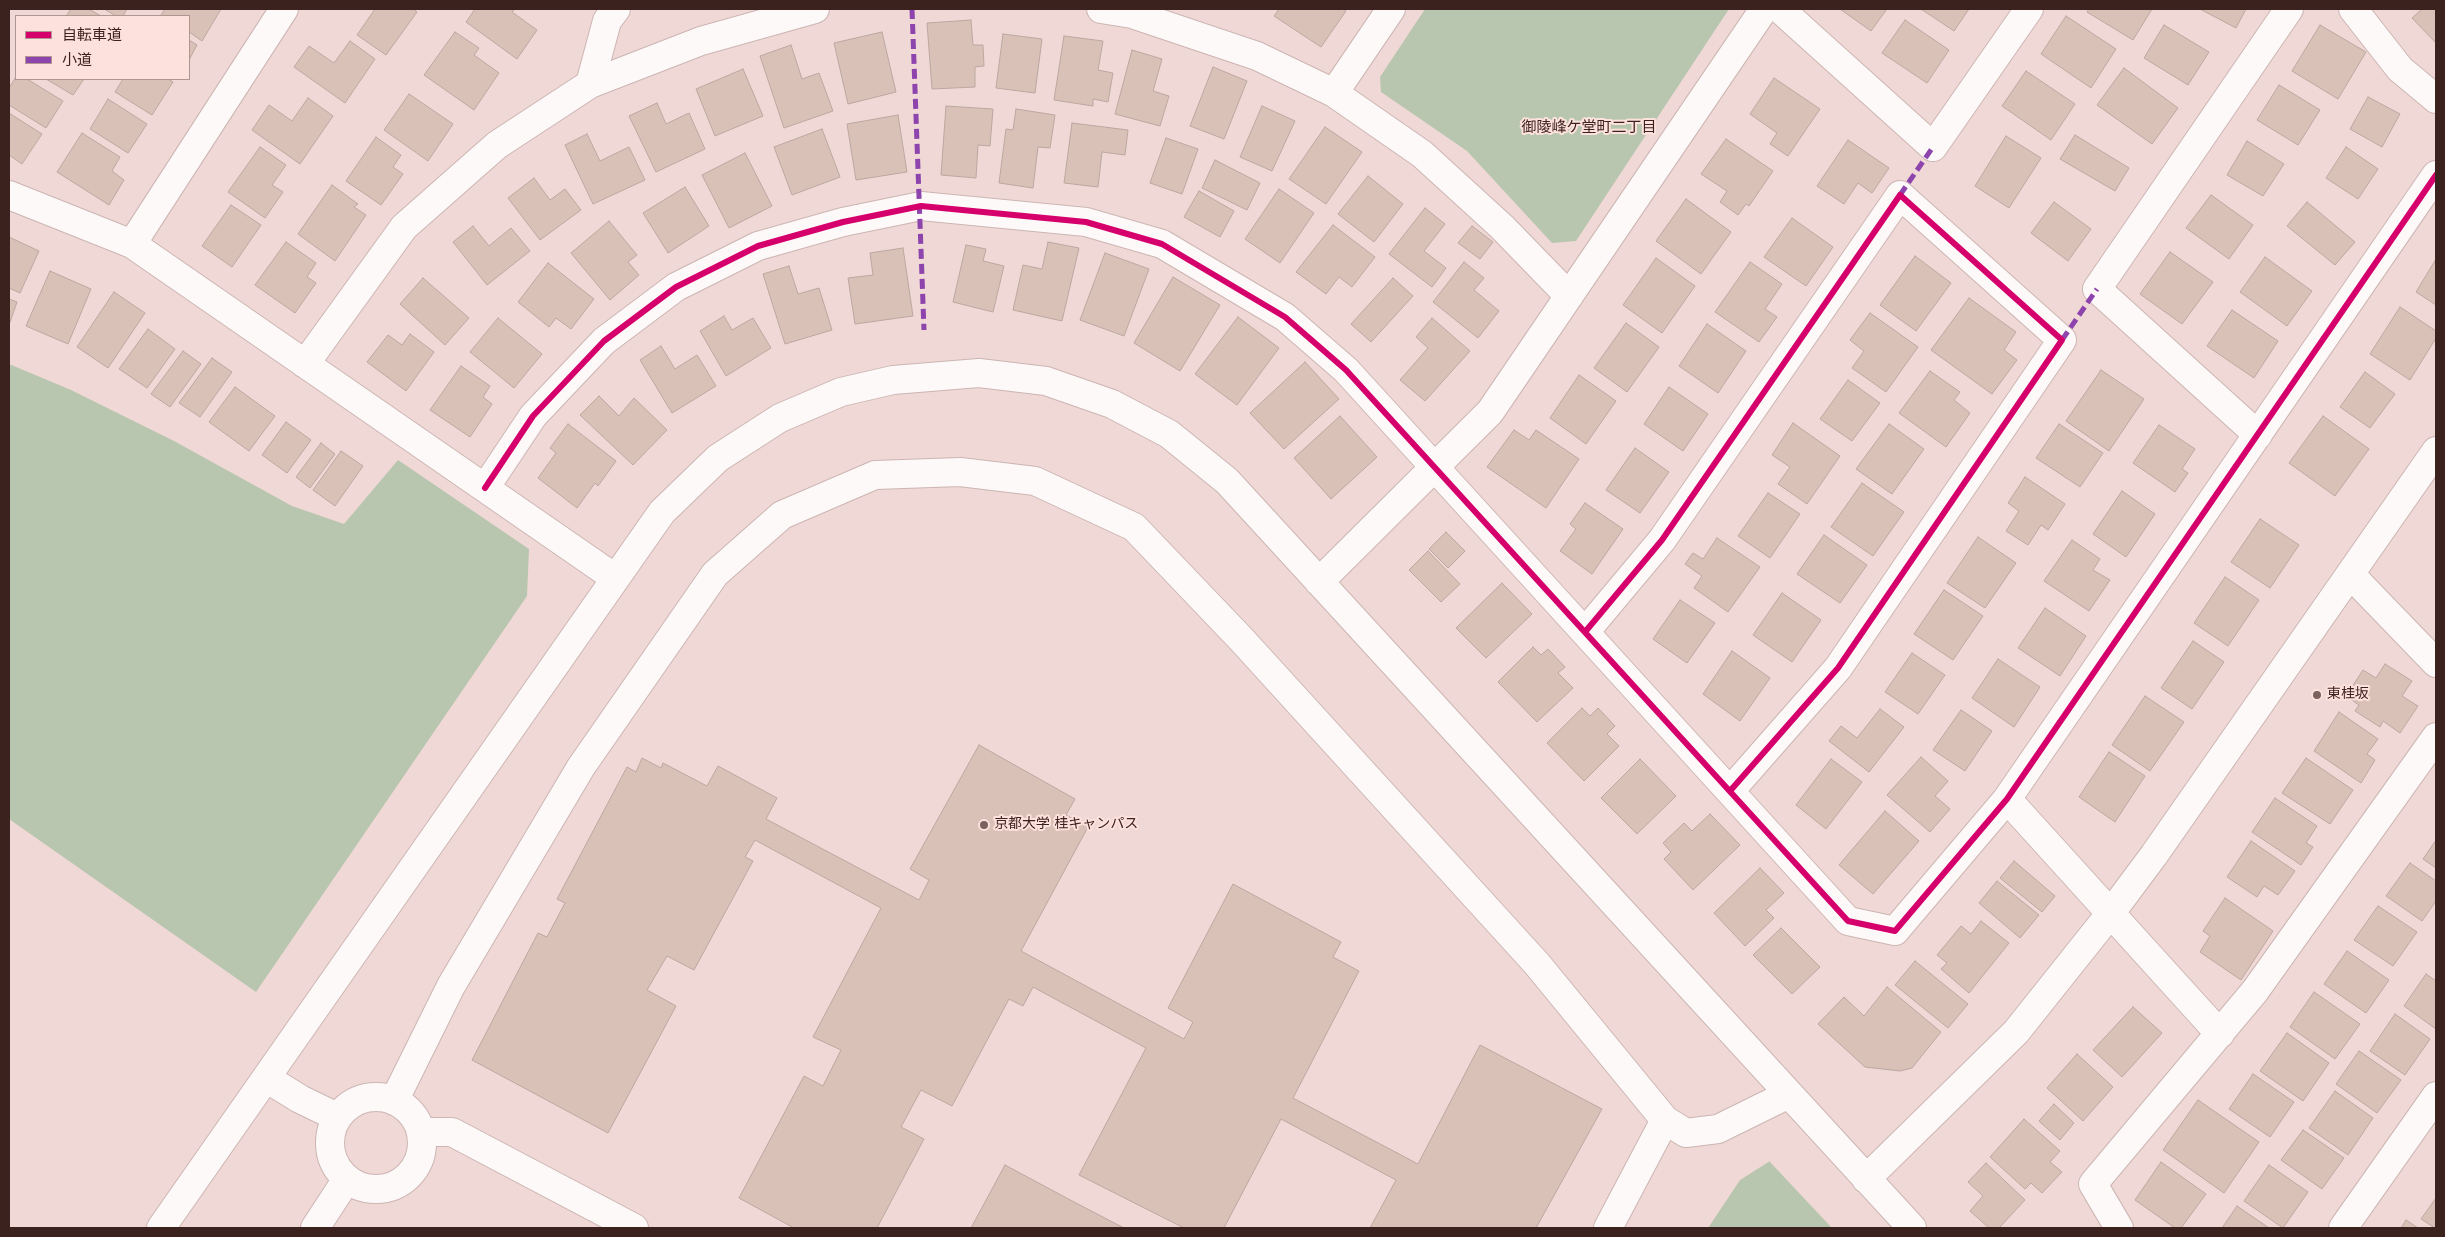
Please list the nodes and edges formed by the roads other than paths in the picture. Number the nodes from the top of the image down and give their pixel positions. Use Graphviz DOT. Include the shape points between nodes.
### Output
graph roads {
  1 [pos="284,9"];
  2 [pos="616,9"];
  3 [pos="815,9"];
  4 [pos="1101,9"];
  5 [pos="1391,9"];
  6 [pos="1764,9"];
  7 [pos="1780,9"];
  8 [pos="2029,9"];
  9 [pos="2289,9"];
  10 [pos="2353,9"];
  11 [pos="1134,11"];
  12 [pos="590,84"];
  13 [pos="1334,93"];
  14 [pos="2436,99"];
  15 [pos="2436,175"];
  16 [pos="9,196"];
  17 [pos="132,244"];
  18 [pos="1569,296"];
  19 [pos="306,364"];
  20 [pos="2258,435"];
  21 [pos="2436,451"];
  22 [pos="1435,467"];
  23 [pos="485,488"];
  24 [pos="2350,574"];
  25 [pos="615,578"];
  26 [pos="1319,582"];
  27 [pos="1585,632"];
  28 [pos="2436,663"];
  29 [pos="2436,737"];
  30 [pos="1730,791"];
  31 [pos="2007,799"];
  32 [pos="2110,914"];
  33 [pos="2220,1034"];
  34 [pos="266,1078"];
  35 [pos="1789,1094"];
  36 [pos="2436,1096"];
  37 [pos="394,1101"];
  38 [pos="337,1117"];
  39 [pos="1665,1120"];
  40 [pos="422,1132"];
  41 [pos="348,1179"];
  42 [pos="1866,1179"];
  43 [pos="161,1228"];
  44 [pos="315,1228"];
  45 [pos="634,1228"];
  46 [pos="1608,1228"];
  47 [pos="1912,1228"];
  48 [pos="2119,1228"];
  49 [pos="2343,1228"];
  1 -- 17 [label="street"];
  2 -- 12 [label="street" via="607,21"];
  3 -- 12 [label="street" via="701,42"];
  4 -- 11 [label="street"];
  5 -- 13 [label="street"];
  6 -- 18 [label="street"];
  7 -- 8 [label="street" via="1933,147"];
  9 -- 20 [label="street" via="2096,289"];
  10 -- 14 [label="street" via="2400,69"];
  11 -- 13 [label="street" via="1257,56"];
  12 -- 19 [label="street" via="497,145 404,227"];
  13 -- 18 [label="street" via="1422,154 1502,227"];
  15 -- 20 [label="street"];
  16 -- 17 [label="street"];
  17 -- 19 [label="street"];
  18 -- 22 [label="street" via="1490,412"];
  19 -- 23 [label="street"];
  20 -- 31 [label="street"];
  21 -- 24 [label="street"];
  22 -- 23 [label="street" via="1346,370 1286,317 1162,244 1086,222 921,206 843,222 758,246 676,287 604,341 546,402 533,416"];
  22 -- 26 [label="street"];
  22 -- 27 [label="street"];
  23 -- 25 [label="street"];
  24 -- 28 [label="street"];
  24 -- 32 [label="street"];
  25 -- 26 [label="street" via="662,512 718,458 780,418 850,390 893,380 979,373 1046,381 1112,404 1169,434 1227,481"];
  25 -- 34 [label="street"];
  26 -- 35 [label="street"];
  27 -- 30 [label="street"];
  27 -- 30 [label="street" via="1662,540 1900,194 2062,340 1838,668"];
  29 -- 33 [label="street" via="2255,991"];
  30 -- 31 [label="street" via="1848,921 1895,932"];
  31 -- 32 [label="street"];
  32 -- 33 [label="street"];
  32 -- 42 [label="street" via="2016,1032"];
  33 -- 48 [label="street" via="2092,1184"];
  34 -- 38 [label="street"];
  34 -- 43 [label="street"];
  35 -- 39 [label="street" via="1718,1128 1686,1133"];
  35 -- 42 [label="street"];
  36 -- 49 [label="street"];
  37 -- 38 [label="street" via="387,1097 369,1096 351,1103"];
  37 -- 39 [label="street" via="451,986 581,767 715,574 782,514 875,475 960,472 1035,481 1134,527 1242,640 1537,964"];
  37 -- 40 [label="street" via="403,1104 415,1116"];
  38 -- 41 [label="street" via="330,1135 331,1155"];
  39 -- 46 [label="street"];
  40 -- 41 [label="street" via="422,1150 416,1166 404,1180 389,1188 370,1189"];
  40 -- 45 [label="street" via="452,1132"];
  41 -- 44 [label="street"];
  42 -- 47 [label="street"];
}
